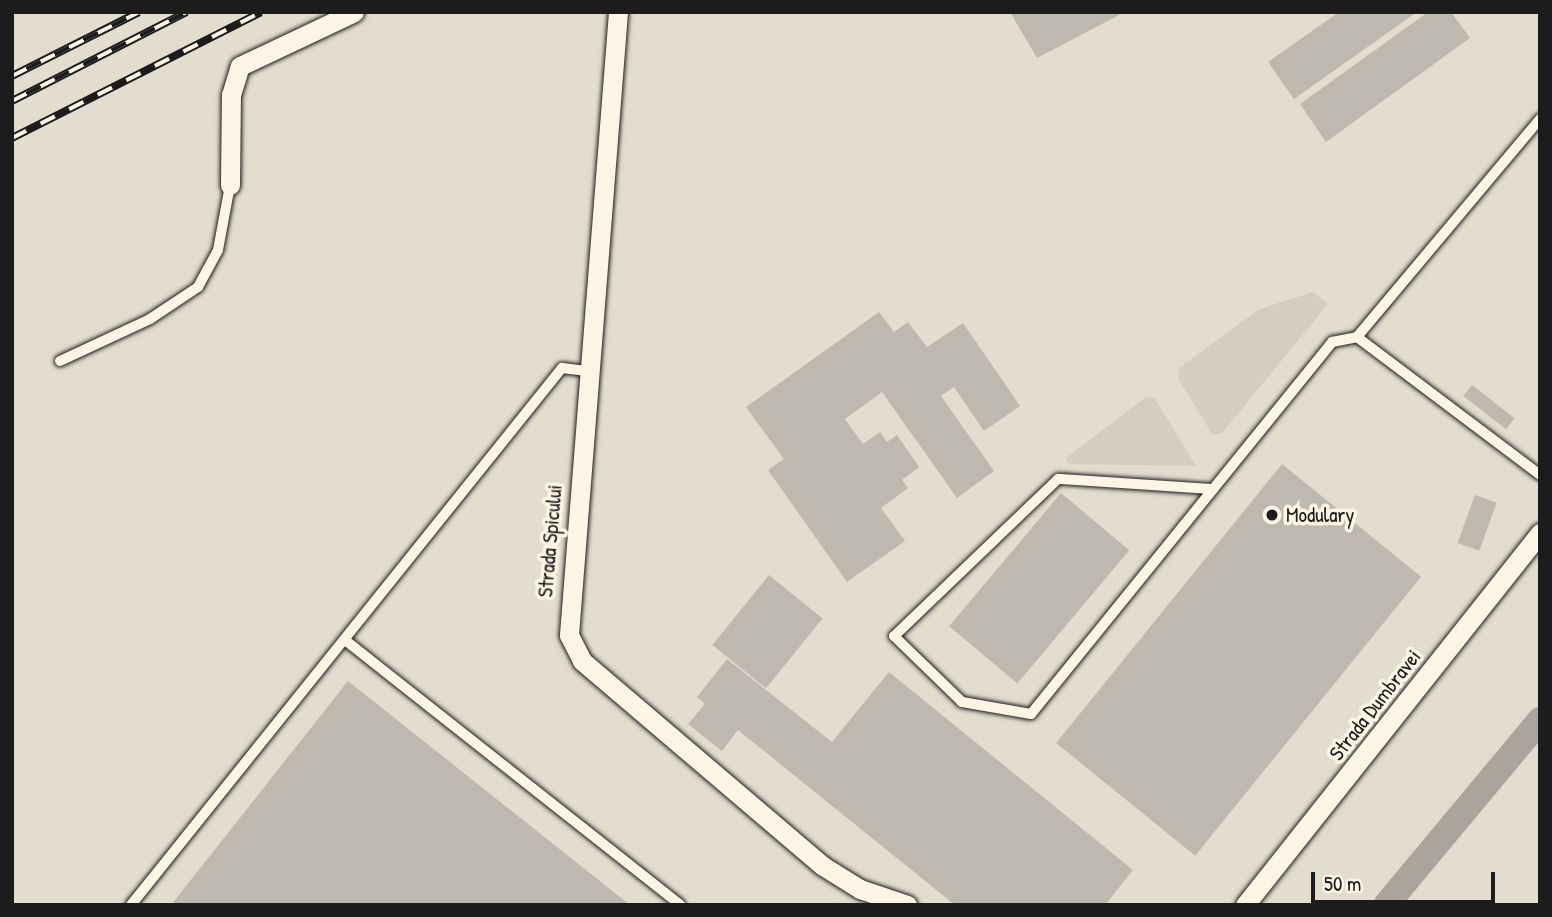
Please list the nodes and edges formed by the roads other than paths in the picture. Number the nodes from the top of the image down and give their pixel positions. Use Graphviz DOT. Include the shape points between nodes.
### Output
graph roads {
  1 [pos="354,12"];
  2 [pos="618,12"];
  3 [pos="1540,119"];
  4 [pos="230,185"];
  5 [pos="1357,337"];
  6 [pos="60,361"];
  7 [pos="587,372"];
  8 [pos="1540,475"];
  9 [pos="1210,489"];
  10 [pos="1540,533"];
  11 [pos="345,640"];
  12 [pos="131,905"];
  13 [pos="680,905"];
  14 [pos="907,905"];
  15 [pos="1245,905"];
  1 -- 4 [label="street" via="240,66 230,95"];
  2 -- 7 [label="street, Strada Spicului"];
  3 -- 5 [label="lane"];
  4 -- 6 [label="lane" via="218,250 198,287 150,319"];
  5 -- 8 [label="lane"];
  5 -- 9 [label="lane" via="1332,342"];
  7 -- 11 [label="lane" via="562,368"];
  7 -- 14 [label="street, Strada Spicului" via="567,607 569,635 582,661 823,866 860,889"];
  9 -- 9 [label="lane" via="1058,479 894,636 962,702 1031,714"];
  10 -- 15 [label="street, Strada Dumbravei"];
  11 -- 12 [label="lane"];
  11 -- 13 [label="lane"];
}
